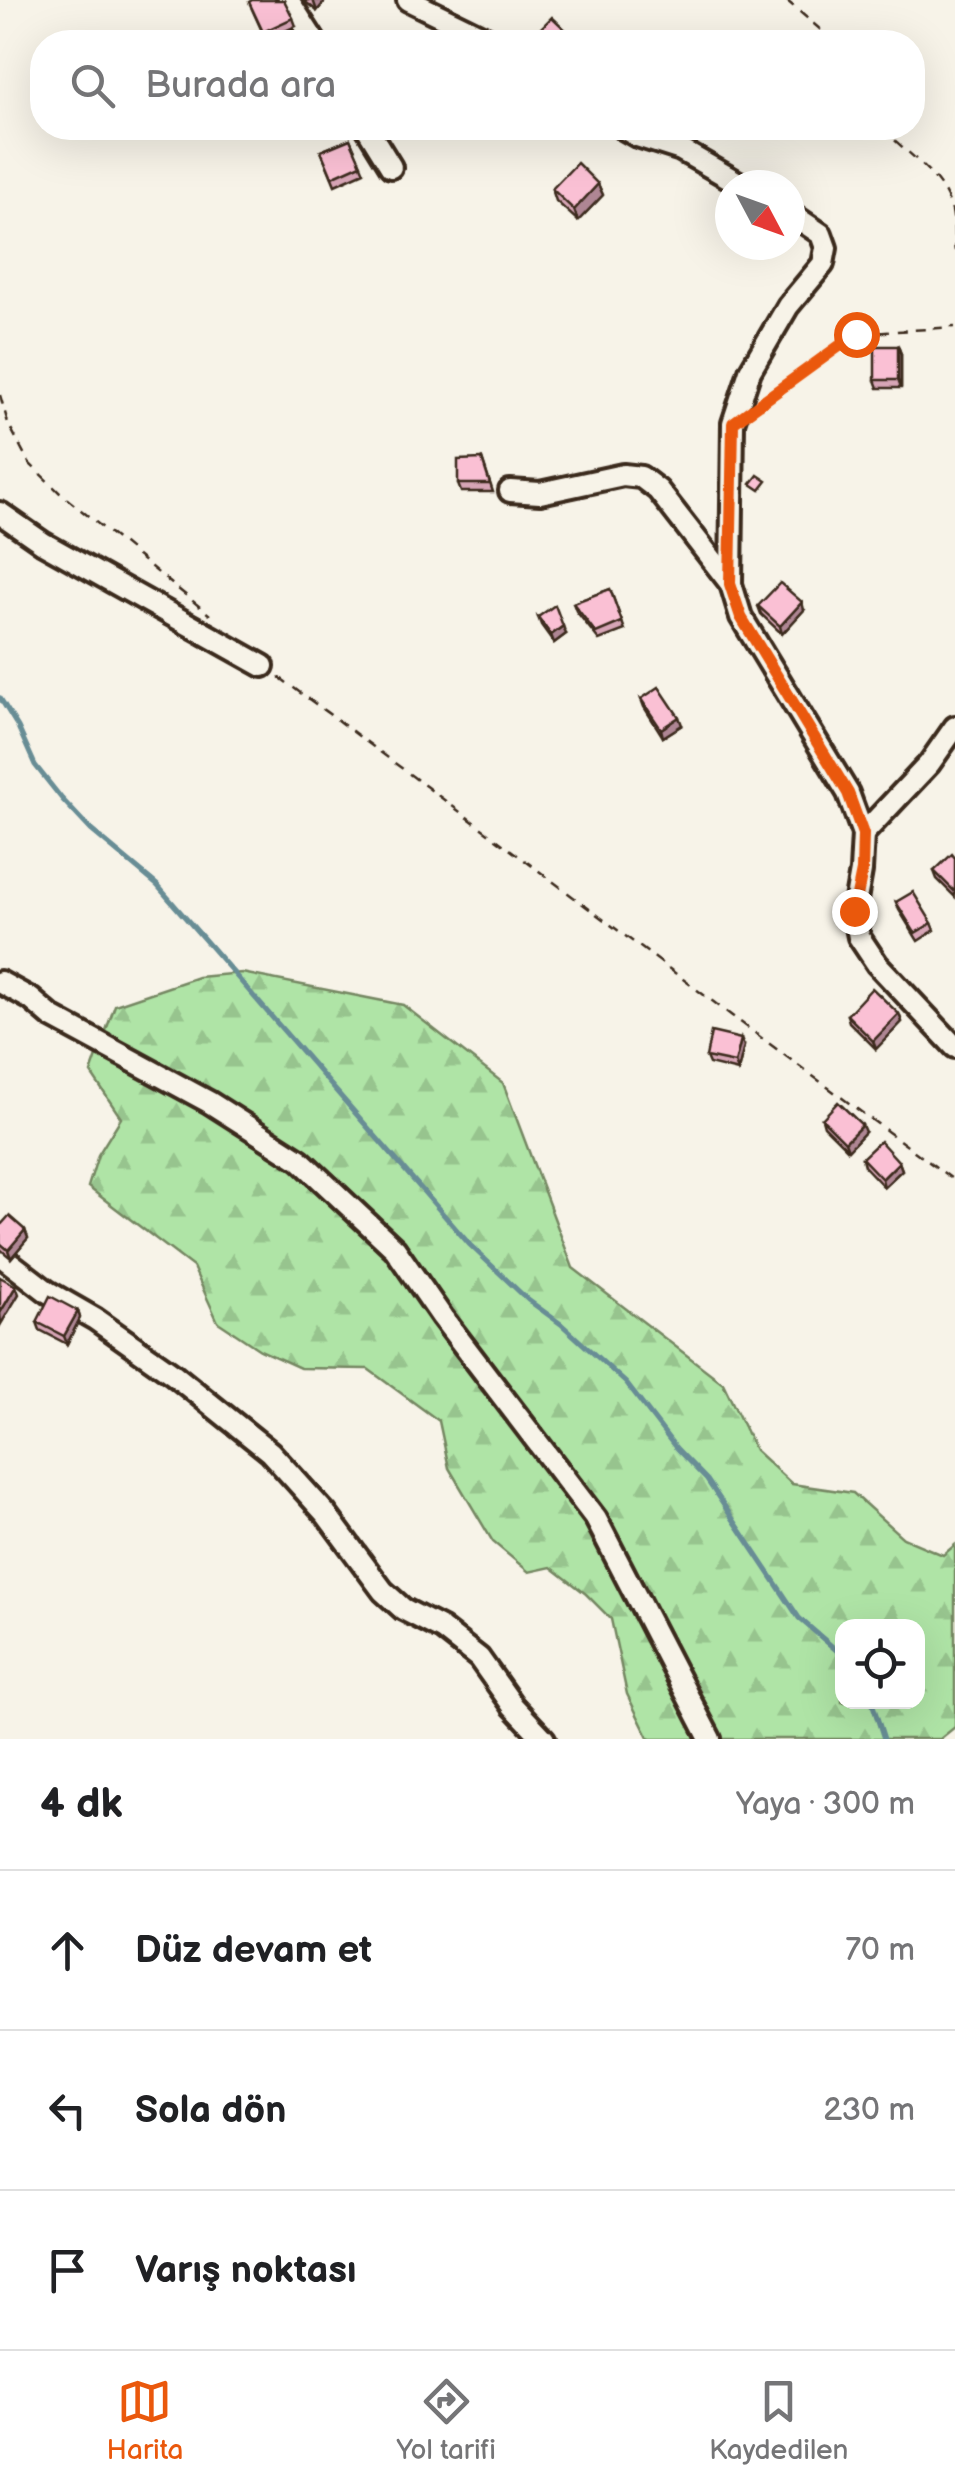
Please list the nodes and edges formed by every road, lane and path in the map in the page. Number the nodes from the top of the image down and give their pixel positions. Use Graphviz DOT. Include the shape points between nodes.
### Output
graph roads {
  1 [pos="288,0"];
  2 [pos="408,0"];
  3 [pos="786,0"];
  4 [pos="307,30"];
  5 [pos="469,30"];
  6 [pos="820,30"];
  7 [pos="374,140"];
  8 [pos="650,140"];
  9 [pos="896,140"];
  10 [pos="391,167"];
  11 [pos="716,170"];
  12 [pos="805,224"];
  13 [pos="955,251"];
  14 [pos="955,327"];
  15 [pos="0,395"];
  16 [pos="733,423"];
  17 [pos="510,491"];
  18 [pos="0,513"];
  19 [pos="730,584"];
  20 [pos="219,622"];
  21 [pos="263,666"];
  22 [pos="955,728"];
  23 [pos="863,834"];
  24 [pos="0,982"];
  25 [pos="955,1047"];
  26 [pos="955,1181"];
  27 [pos="0,1255"];
  28 [pos="544,1739"];
  29 [pos="710,1739"];
  1 -- 4 [label="street"];
  2 -- 5 [label="street"];
  3 -- 6 [label="path"];
  7 -- 10 [label="street"];
  8 -- 11 [label="street"];
  9 -- 13 [label="path" via="944,191"];
  12 -- 16 [label="street" via="820,234 823,264 764,344"];
  14 -- 16 [label="path" via="856,334"];
  15 -- 20 [label="path" via="29,462"];
  16 -- 19 [label="street"];
  17 -- 19 [label="street" via="641,478 658,490"];
  18 -- 21 [label="street"];
  19 -- 23 [label="street" via="741,617 848,793"];
  21 -- 26 [label="path"];
  22 -- 23 [label="street"];
  23 -- 25 [label="street" via="854,911 859,936"];
  24 -- 29 [label="street" via="300,1160 395,1249 596,1519"];
  27 -- 28 [label="street" via="173,1374 270,1452 383,1592 479,1658"];
}
